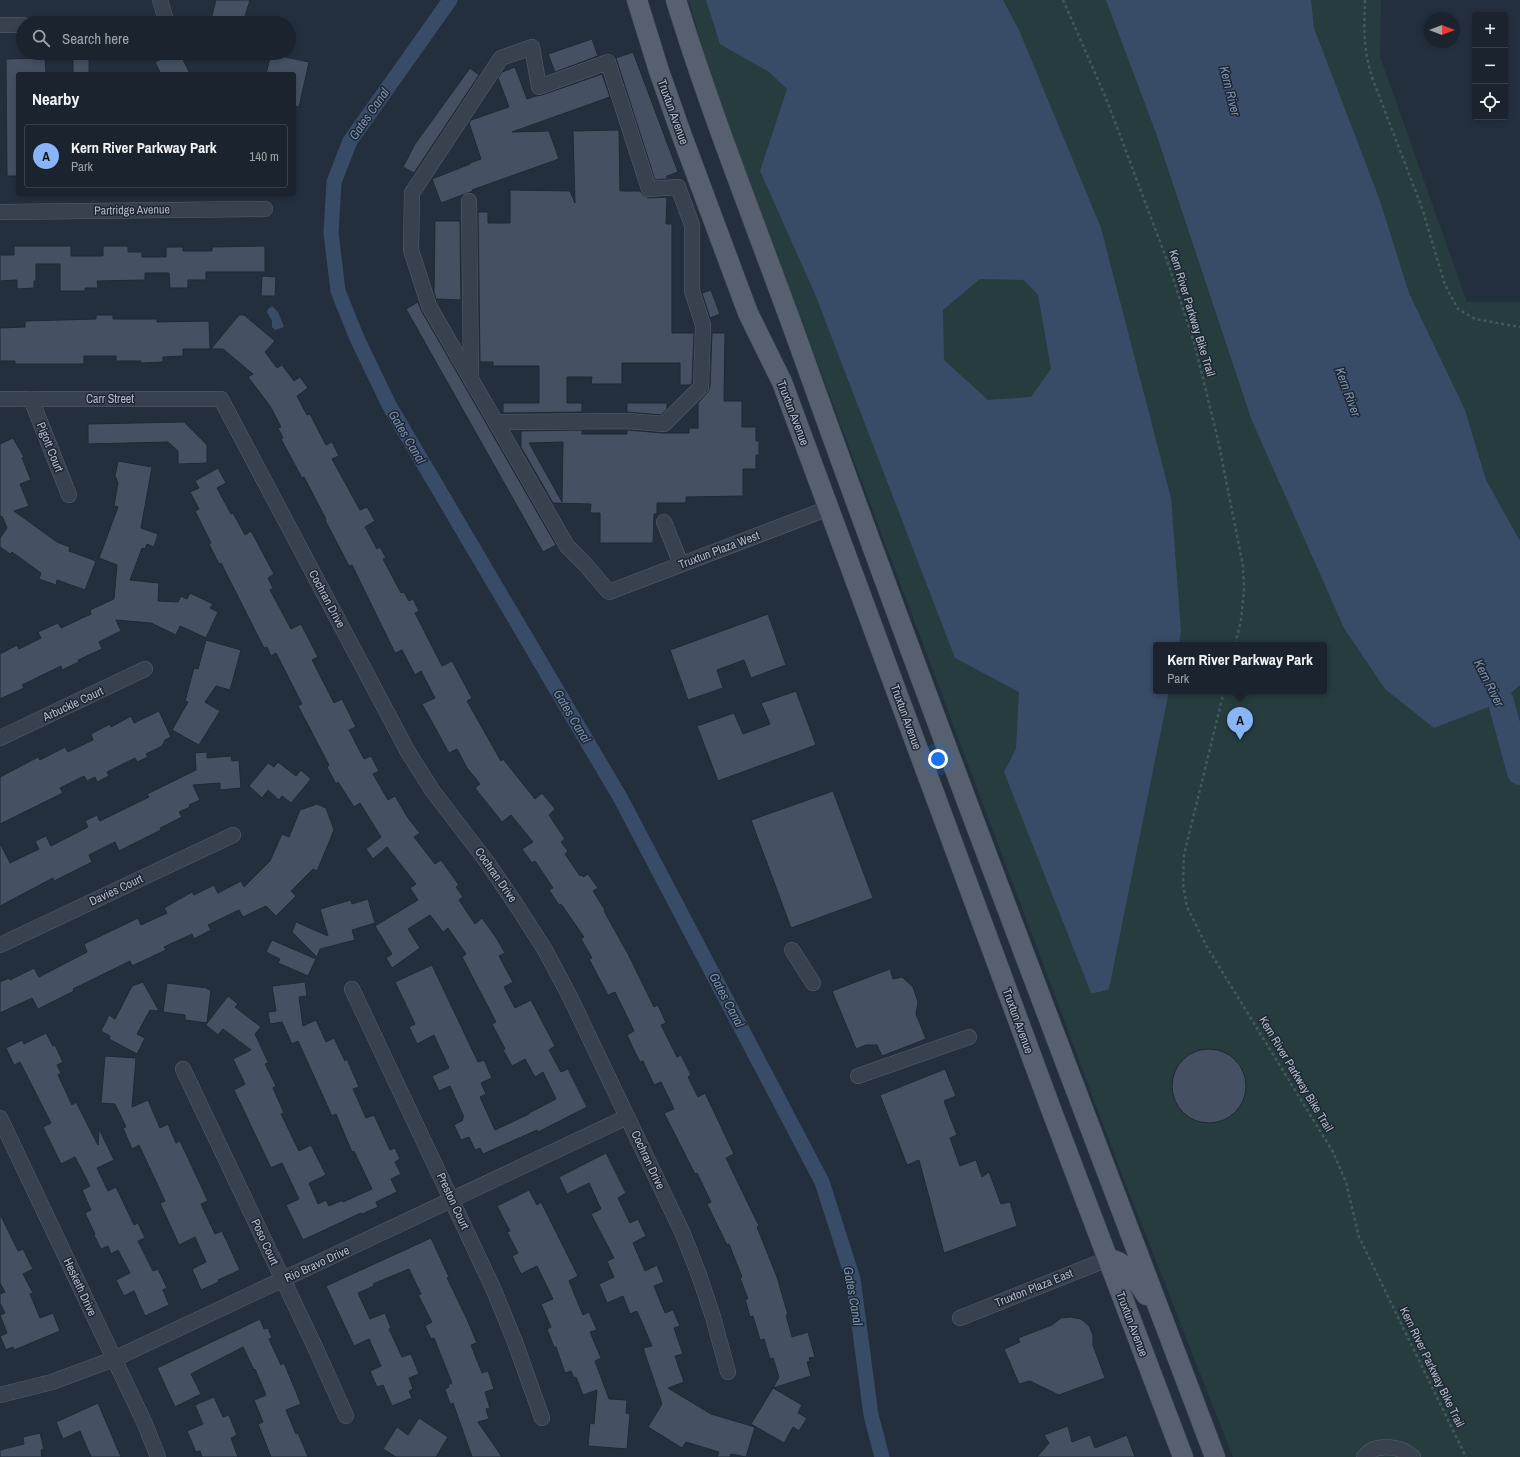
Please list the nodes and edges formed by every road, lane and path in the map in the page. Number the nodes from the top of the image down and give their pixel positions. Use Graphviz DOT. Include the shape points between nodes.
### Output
graph roads {
  1 [pos="160,0"];
  2 [pos="637,0"];
  3 [pos="676,0"];
  4 [pos="1063,0"];
  5 [pos="1365,0"];
  6 [pos="165,16"];
  7 [pos="0,25"];
  8 [pos="16,25"];
  9 [pos="469,201"];
  10 [pos="265,209"];
  11 [pos="0,212"];
  12 [pos="1520,327"];
  13 [pos="471,380"];
  14 [pos="0,399"];
  15 [pos="31,399"];
  16 [pos="221,399"];
  17 [pos="826,418"];
  18 [pos="496,422"];
  19 [pos="69,495"];
  20 [pos="829,508"];
  21 [pos="664,522"];
  22 [pos="680,564"];
  23 [pos="900,621"];
  24 [pos="1236,642"];
  25 [pos="145,670"];
  26 [pos="1223,694"];
  27 [pos="0,738"];
  28 [pos="233,835"];
  29 [pos="0,945"];
  30 [pos="792,950"];
  31 [pos="813,983"];
  32 [pos="352,989"];
  33 [pos="969,1037"];
  34 [pos="183,1069"];
  35 [pos="858,1076"];
  36 [pos="627,1117"];
  37 [pos="0,1118"];
  38 [pos="452,1200"];
  39 [pos="1108,1259"];
  40 [pos="283,1280"];
  41 [pos="960,1318"];
  42 [pos="1162,1318"];
  43 [pos="114,1359"];
  44 [pos="728,1372"];
  45 [pos="0,1395"];
  46 [pos="346,1416"];
  47 [pos="542,1418"];
  48 [pos="158,1457"];
  49 [pos="1183,1457"];
  50 [pos="1215,1457"];
  51 [pos="1364,1457"];
  52 [pos="1413,1457"];
  53 [pos="1466,1457"];
  1 -- 6 [label="street"];
  2 -- 20 [label="main road, Truxtun Avenue" via="682,136 748,313 782,382"];
  3 -- 17 [label="main road" via="717,124"];
  4 -- 24 [label="path, Kern River Parkway Bike Trail" via="1106,98 1168,263 1195,346 1218,440 1243,566 1243,605"];
  5 -- 12 [label="path" via="1366,59 1422,208 1445,285 1458,309 1475,319"];
  7 -- 8 [label="street"];
  9 -- 13 [label="street"];
  10 -- 11 [label="street, Partridge Avenue"];
  13 -- 18 [label="street"];
  13 -- 18 [label="street" via="429,306 410,250 412,193 501,58 532,47 539,87 608,62 649,188 678,187 692,225 692,291 703,325 701,387 664,424 627,421"];
  14 -- 15 [label="street, Carr Street"];
  15 -- 16 [label="street, Carr Street"];
  15 -- 19 [label="street, Pigott Court"];
  16 -- 36 [label="street, Cochran Drive" via="408,752 432,790 487,862 545,950"];
  17 -- 20 [label="main road" via="834,482"];
  17 -- 23 [label="main road"];
  18 -- 22 [label="street, Truxtun Plaza West" via="567,546 609,592"];
  20 -- 22 [label="street, Truxtun Plaza West"];
  20 -- 23 [label="main road" via="841,514 849,523"];
  20 -- 39 [label="main road, Truxtun Avenue"];
  21 -- 22 [label="street"];
  23 -- 42 [label="main road"];
  25 -- 27 [label="street, Arbuckle Court"];
  26 -- 53 [label="path, Kern River Parkway Bike Trail" via="1184,855 1183,884 1187,907 1207,946 1333,1152 1346,1182 1359,1237"];
  28 -- 29 [label="street, Davies Court"];
  30 -- 31 [label="street"];
  32 -- 38 [label="street, Preston Court"];
  33 -- 35 [label="street"];
  34 -- 40 [label="street, Poso Court"];
  36 -- 38 [label="street, Rio Bravo Drive"];
  36 -- 44 [label="street, Cochran Drive" via="700,1275"];
  37 -- 43 [label="street, Hesketh Drive"];
  38 -- 40 [label="street, Rio Bravo Drive"];
  38 -- 47 [label="street, Preston Court" via="493,1288"];
  39 -- 41 [label="street, Truxton Plaza East"];
  39 -- 42 [label="main road" via="1116,1260 1125,1266"];
  39 -- 49 [label="main road, Truxtun Avenue"];
  40 -- 43 [label="street, Rio Bravo Drive"];
  40 -- 46 [label="street, Poso Court"];
  42 -- 50 [label="main road"];
  43 -- 45 [label="street, Rio Bravo Drive" via="52,1382"];
  43 -- 48 [label="street, Hesketh Drive"];
  51 -- 52 [label="street" via="1379,1448 1392,1447"];
}
